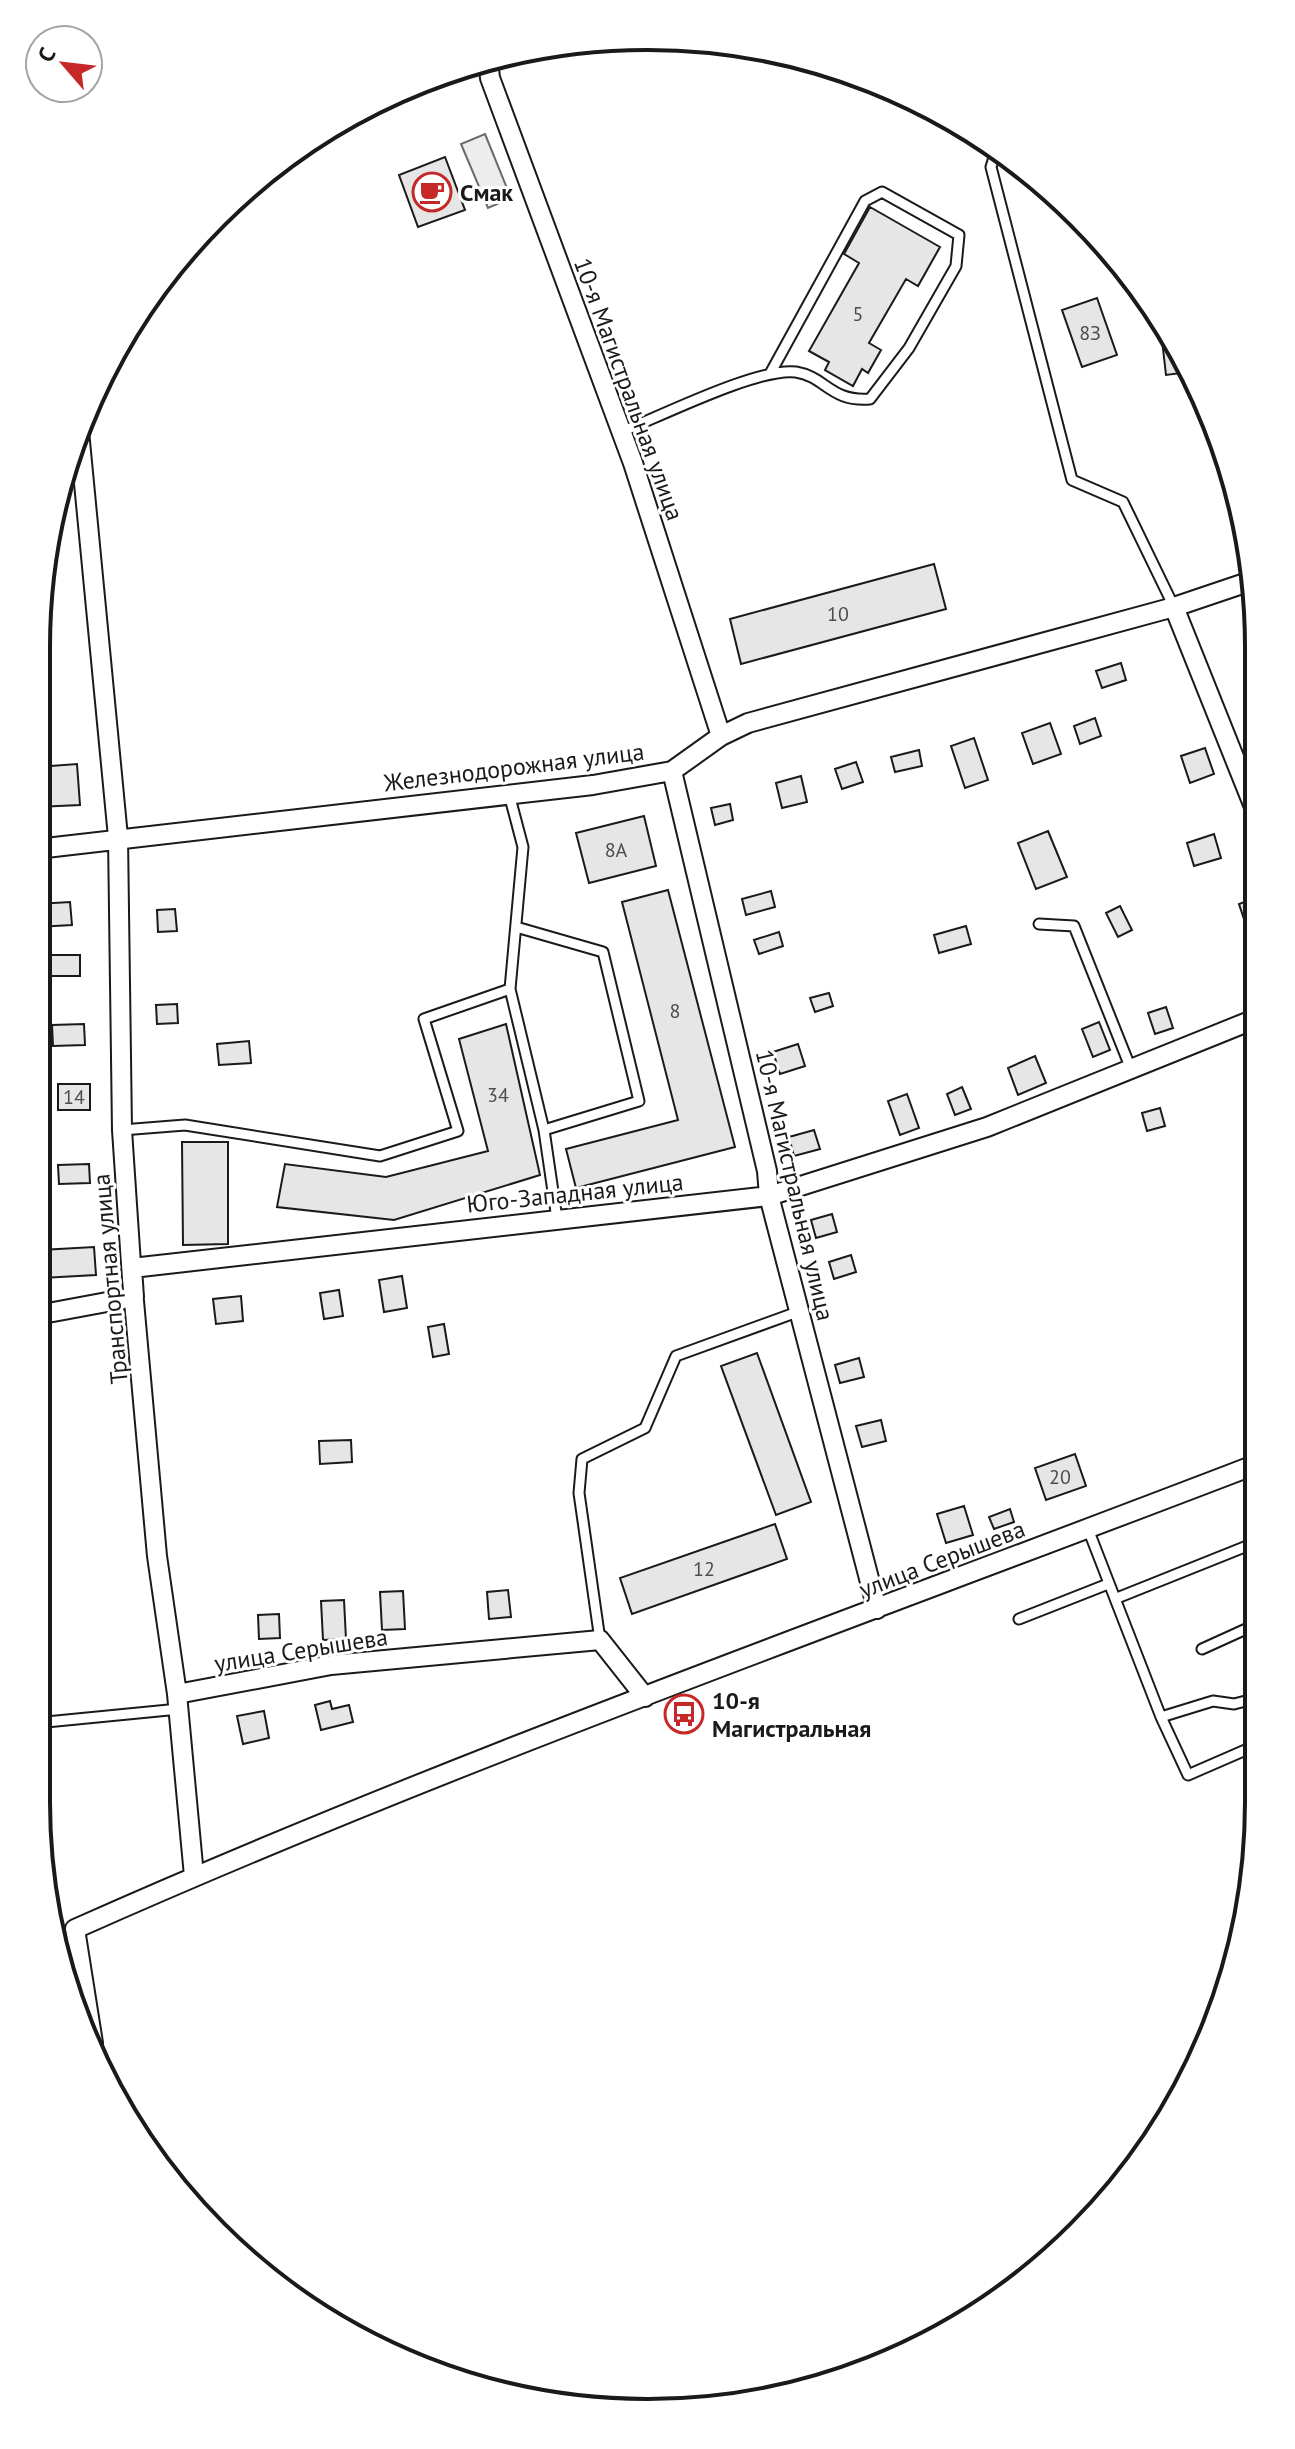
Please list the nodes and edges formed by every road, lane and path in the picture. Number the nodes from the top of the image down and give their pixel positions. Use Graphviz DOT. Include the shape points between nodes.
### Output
graph roads {
  1 [pos="489,71"];
  2 [pos="993,161"];
  3 [pos="771,372"];
  4 [pos="621,432"];
  5 [pos="81,457"];
  6 [pos="1241,584"];
  7 [pos="1174,607"];
  8 [pos="721,736"];
  9 [pos="672,771"];
  10 [pos="1245,784"];
  11 [pos="509,794"];
  12 [pos="118,837"];
  13 [pos="50,847"];
  14 [pos="1039,924"];
  15 [pos="516,927"];
  16 [pos="510,989"];
  17 [pos="1245,1023"];
  18 [pos="1131,1069"];
  19 [pos="122,1130"];
  20 [pos="544,1130"];
  21 [pos="769,1196"];
  22 [pos="557,1219"];
  23 [pos="132,1268"];
  24 [pos="134,1297"];
  25 [pos="800,1311"];
  26 [pos="50,1313"];
  27 [pos="1245,1469"];
  28 [pos="1088,1529"];
  29 [pos="1245,1547"];
  30 [pos="1108,1584"];
  31 [pos="1117,1598"];
  32 [pos="877,1609"];
  33 [pos="1019,1619"];
  34 [pos="1245,1629"];
  35 [pos="600,1640"];
  36 [pos="1202,1649"];
  37 [pos="645,1697"];
  38 [pos="178,1701"];
  39 [pos="1245,1701"];
  40 [pos="1161,1717"];
  41 [pos="50,1721"];
  42 [pos="1245,1750"];
  43 [pos="194,1876"];
  44 [pos="88,2010"];
  1 -- 4 [label="street, 10-я Магистральная улица"];
  2 -- 7 [label="lane" via="1072,480 1123,502"];
  3 -- 3 [label="lane" via="799,372 848,401 870,399 909,348 956,266 959,235 882,192 865,201"];
  3 -- 4 [label="lane"];
  4 -- 8 [label="street, 10-я Магистральная улица"];
  5 -- 12 [label="street, Транспортная улица"];
  6 -- 7 [label="street, Железнодорожная улица"];
  7 -- 8 [label="street, Железнодорожная улица" via="748,723"];
  7 -- 10 [label="street"];
  8 -- 9 [label="street, Железнодорожная улица"];
  9 -- 11 [label="street, Железнодорожная улица"];
  9 -- 21 [label="street, 10-я Магистральная улица" via="764,1156"];
  11 -- 12 [label="street, Железнодорожная улица"];
  11 -- 15 [label="lane" via="523,847"];
  12 -- 13 [label="street, Железнодорожная улица"];
  12 -- 19 [label="street, Транспортная улица"];
  14 -- 18 [label="lane" via="1074,926"];
  15 -- 16 [label="lane"];
  15 -- 20 [label="lane" via="603,952 639,1101"];
  16 -- 19 [label="lane" via="424,1019 458,1131 380,1156 185,1125"];
  16 -- 20 [label="lane"];
  17 -- 18 [label="street, Юго-Западная улица"];
  18 -- 21 [label="street, Юго-Западная улица" via="987,1127"];
  19 -- 23 [label="street, Транспортная улица"];
  20 -- 22 [label="lane"];
  21 -- 22 [label="street, Юго-Западная улица"];
  21 -- 25 [label="street, 10-я Магистральная улица"];
  22 -- 23 [label="street, Юго-Западная улица"];
  23 -- 24 [label="street, Транспортная улица"];
  24 -- 26 [label="street"];
  24 -- 38 [label="street, Транспортная улица" via="157,1556"];
  25 -- 32 [label="street, 10-я Магистральная улица"];
  25 -- 35 [label="lane" via="676,1356 645,1428 582,1459 579,1493"];
  27 -- 28 [label="street, улица Серышева"];
  28 -- 30 [label="lane"];
  28 -- 32 [label="street, улица Серышева"];
  29 -- 31 [label="lane"];
  30 -- 31 [label="lane"];
  30 -- 33 [label="lane"];
  31 -- 40 [label="lane"];
  32 -- 37 [label="street, улица Серышева"];
  34 -- 36 [label="lane"];
  35 -- 37 [label="street"];
  35 -- 38 [label="street, улица Серышева" via="331,1665"];
  37 -- 43 [label="street, улица Серышева"];
  38 -- 41 [label="lane"];
  38 -- 43 [label="street, Транспортная улица"];
  39 -- 40 [label="lane" via="1213,1701"];
  40 -- 42 [label="lane" via="1188,1775"];
  43 -- 44 [label="street" via="75,1929"];
}
